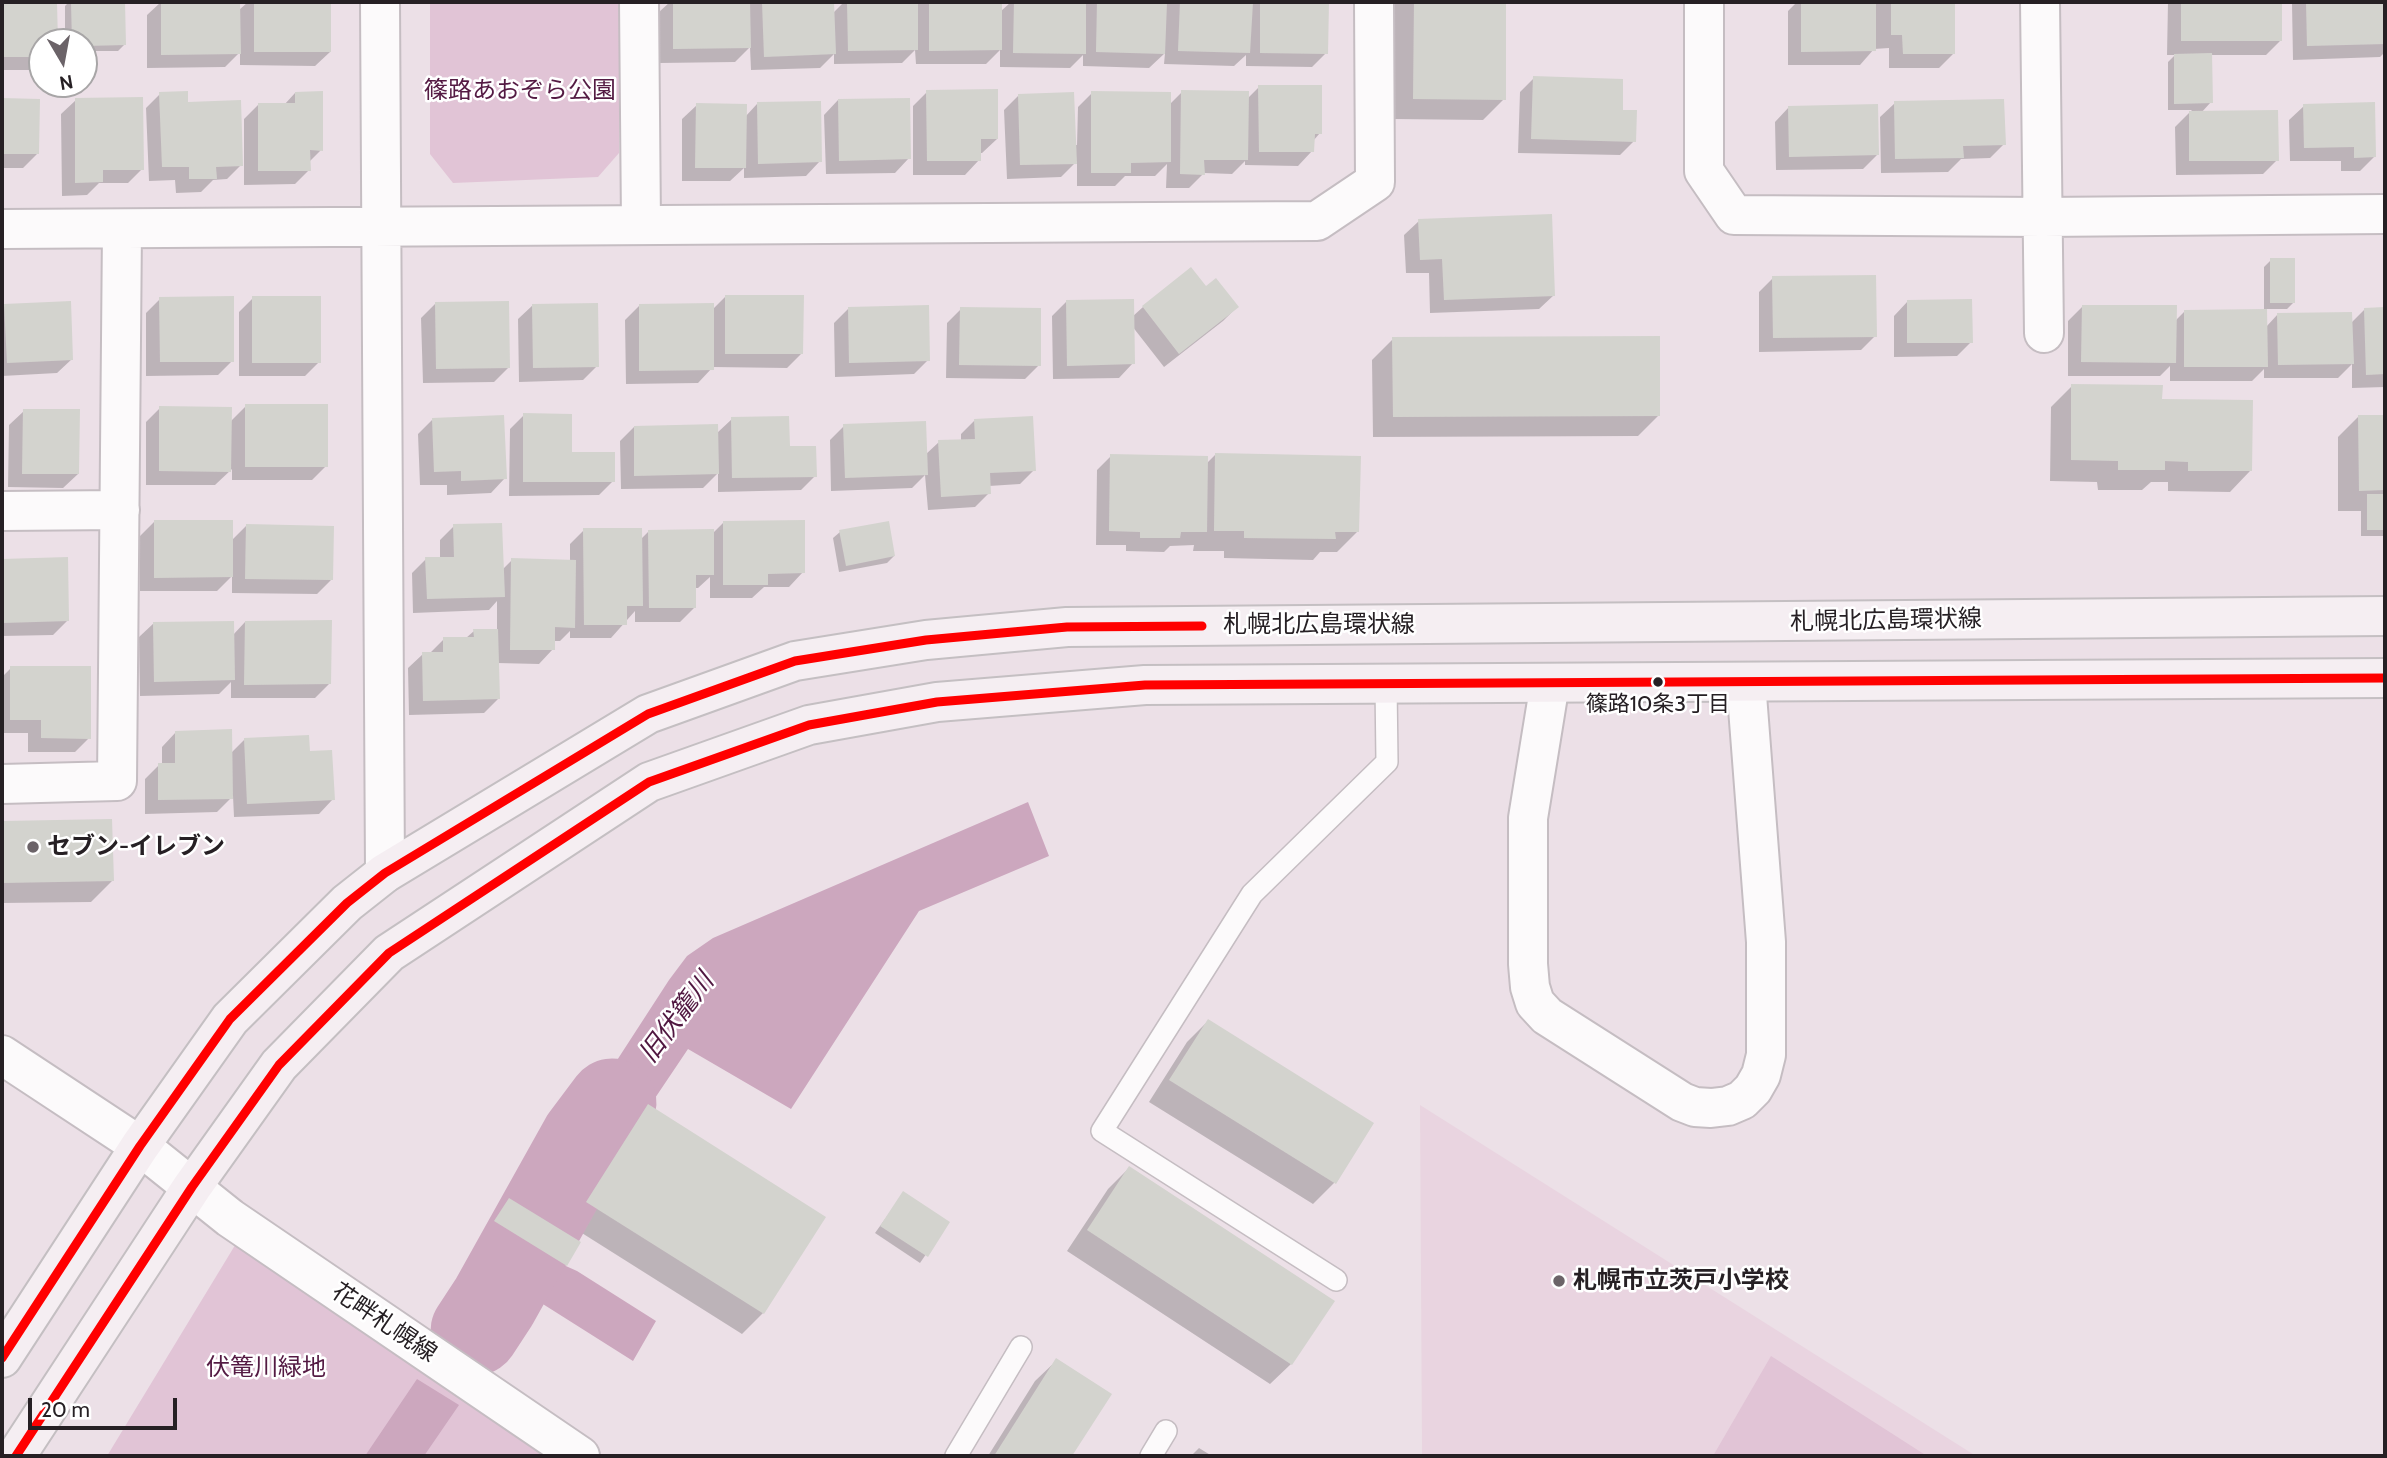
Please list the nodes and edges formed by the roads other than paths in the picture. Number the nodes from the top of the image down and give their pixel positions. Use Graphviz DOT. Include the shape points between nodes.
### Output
graph roads {
  1 [pos="380,2"];
  2 [pos="639,2"];
  3 [pos="1374,2"];
  4 [pos="1704,2"];
  5 [pos="2040,2"];
  6 [pos="2385,214"];
  7 [pos="2043,217"];
  8 [pos="641,225"];
  9 [pos="381,226"];
  10 [pos="2,229"];
  11 [pos="122,229"];
  12 [pos="2044,333"];
  13 [pos="120,510"];
  14 [pos="2,511"];
  15 [pos="2385,616"];
  16 [pos="2385,678"];
  17 [pos="1746,682"];
  18 [pos="1550,683"];
  19 [pos="1386,684"];
  20 [pos="2,784"];
  21 [pos="385,873"];
  22 [pos="2,1055"];
  23 [pos="140,1146"];
  24 [pos="192,1187"];
  25 [pos="1336,1280"];
  26 [pos="11,1344"];
  27 [pos="1021,1347"];
  28 [pos="1166,1431"];
  29 [pos="16,1456"];
  30 [pos="580,1456"];
  31 [pos="956,1456"];
  32 [pos="1151,1456"];
  1 -- 9 [label="street"];
  2 -- 8 [label="street"];
  3 -- 8 [label="street" via="1376,182 1317,221"];
  4 -- 7 [label="street" via="1704,171 1734,215"];
  5 -- 7 [label="street"];
  6 -- 7 [label="street"];
  7 -- 12 [label="street"];
  8 -- 9 [label="street"];
  9 -- 11 [label="street"];
  9 -- 21 [label="street"];
  10 -- 11 [label="street"];
  11 -- 13 [label="street"];
  13 -- 14 [label="street"];
  13 -- 20 [label="street" via="117,781"];
  15 -- 21 [label="main road, 札幌北広島環状線" via="1066,627 926,640 795,661 648,714"];
  16 -- 17 [label="main road"];
  17 -- 18 [label="main road"];
  17 -- 18 [label="street" via="1766,942 1766,1055 1753,1090 1742,1100 1711,1108 1682,1102 1547,1016 1535,1003 1528,964 1528,818"];
  18 -- 19 [label="main road"];
  19 -- 24 [label="main road" via="1145,685 937,702 808,725 649,782 389,953 279,1065"];
  19 -- 25 [label="lane" via="1387,762 1252,894 1102,1131"];
  21 -- 23 [label="main road, 札幌北広島環状線" via="347,903 230,1019"];
  22 -- 23 [label="street, 花畔札幌線"];
  23 -- 24 [label="street, 花畔札幌線"];
  23 -- 26 [label="main road, 札幌北広島環状線"];
  24 -- 29 [label="main road"];
  24 -- 30 [label="street, 花畔札幌線" via="230,1218"];
  27 -- 31 [label="lane"];
  28 -- 32 [label="lane"];
}
